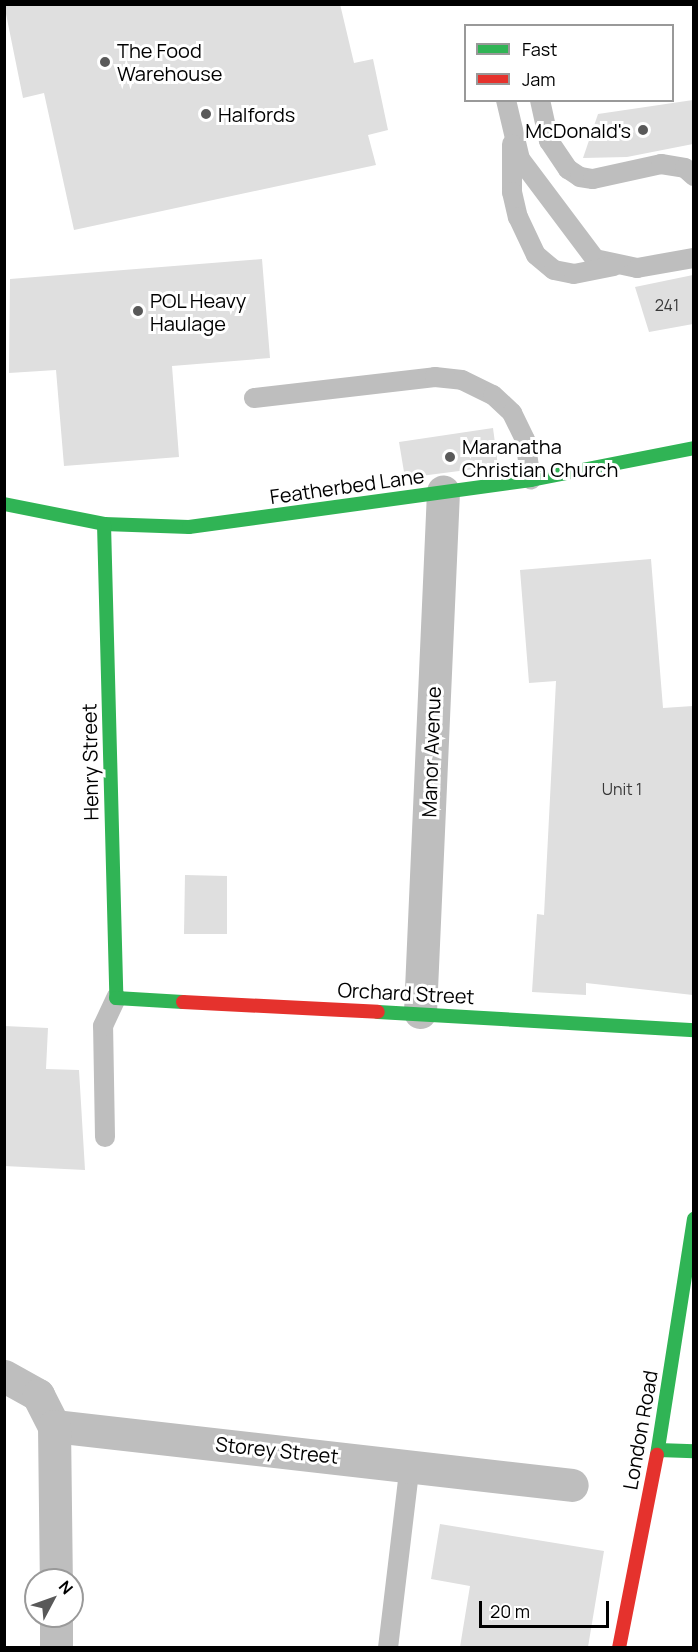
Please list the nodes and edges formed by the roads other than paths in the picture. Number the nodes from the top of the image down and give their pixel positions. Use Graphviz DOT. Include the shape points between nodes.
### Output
graph roads {
  1 [pos="506,102"];
  2 [pos="540,102"];
  3 [pos="512,133"];
  4 [pos="693,176"];
  5 [pos="693,258"];
  6 [pos="614,266"];
  7 [pos="254,399"];
  8 [pos="693,448"];
  9 [pos="531,480"];
  10 [pos="443,492"];
  11 [pos="4,504"];
  12 [pos="104,524"];
  13 [pos="116,998"];
  14 [pos="420,1012"];
  15 [pos="693,1030"];
  16 [pos="105,1137"];
  17 [pos="693,1219"];
  18 [pos="4,1376"];
  19 [pos="54,1426"];
  20 [pos="658,1450"];
  21 [pos="693,1451"];
  22 [pos="410,1464"];
  23 [pos="572,1485"];
  24 [pos="56,1568"];
  25 [pos="56,1628"];
  26 [pos="56,1647"];
  27 [pos="388,1647"];
  28 [pos="620,1647"];
  1 -- 3 [label="lane"];
  2 -- 4 [label="lane" via="549,141 568,169 580,177 593,179 661,164 685,168"];
  3 -- 6 [label="lane" via="520,159 584,249 594,259"];
  3 -- 6 [label="lane" via="512,192 518,217 537,255 554,270 574,274"];
  5 -- 6 [label="lane" via="637,268"];
  7 -- 9 [label="lane" via="435,377 462,380 493,396 512,413 525,440"];
  8 -- 9 [label="street, Featherbed Lane"];
  9 -- 10 [label="street, Featherbed Lane"];
  10 -- 12 [label="street, Featherbed Lane" via="208,525 151,528"];
  10 -- 14 [label="street, Manor Avenue"];
  11 -- 12 [label="street, Featherbed Lane"];
  12 -- 13 [label="street, Henry Street"];
  13 -- 14 [label="street, Orchard Street"];
  13 -- 16 [label="lane" via="103,1026"];
  14 -- 15 [label="street, Orchard Street"];
  17 -- 20 [label="street, London Road"];
  18 -- 19 [label="street" via="38,1395"];
  19 -- 22 [label="street, Storey Street"];
  19 -- 24 [label="street"];
  20 -- 21 [label="street"];
  20 -- 28 [label="street, London Road"];
  22 -- 23 [label="street, Storey Street"];
  22 -- 27 [label="lane"];
  25 -- 26 [label="street"];
}
